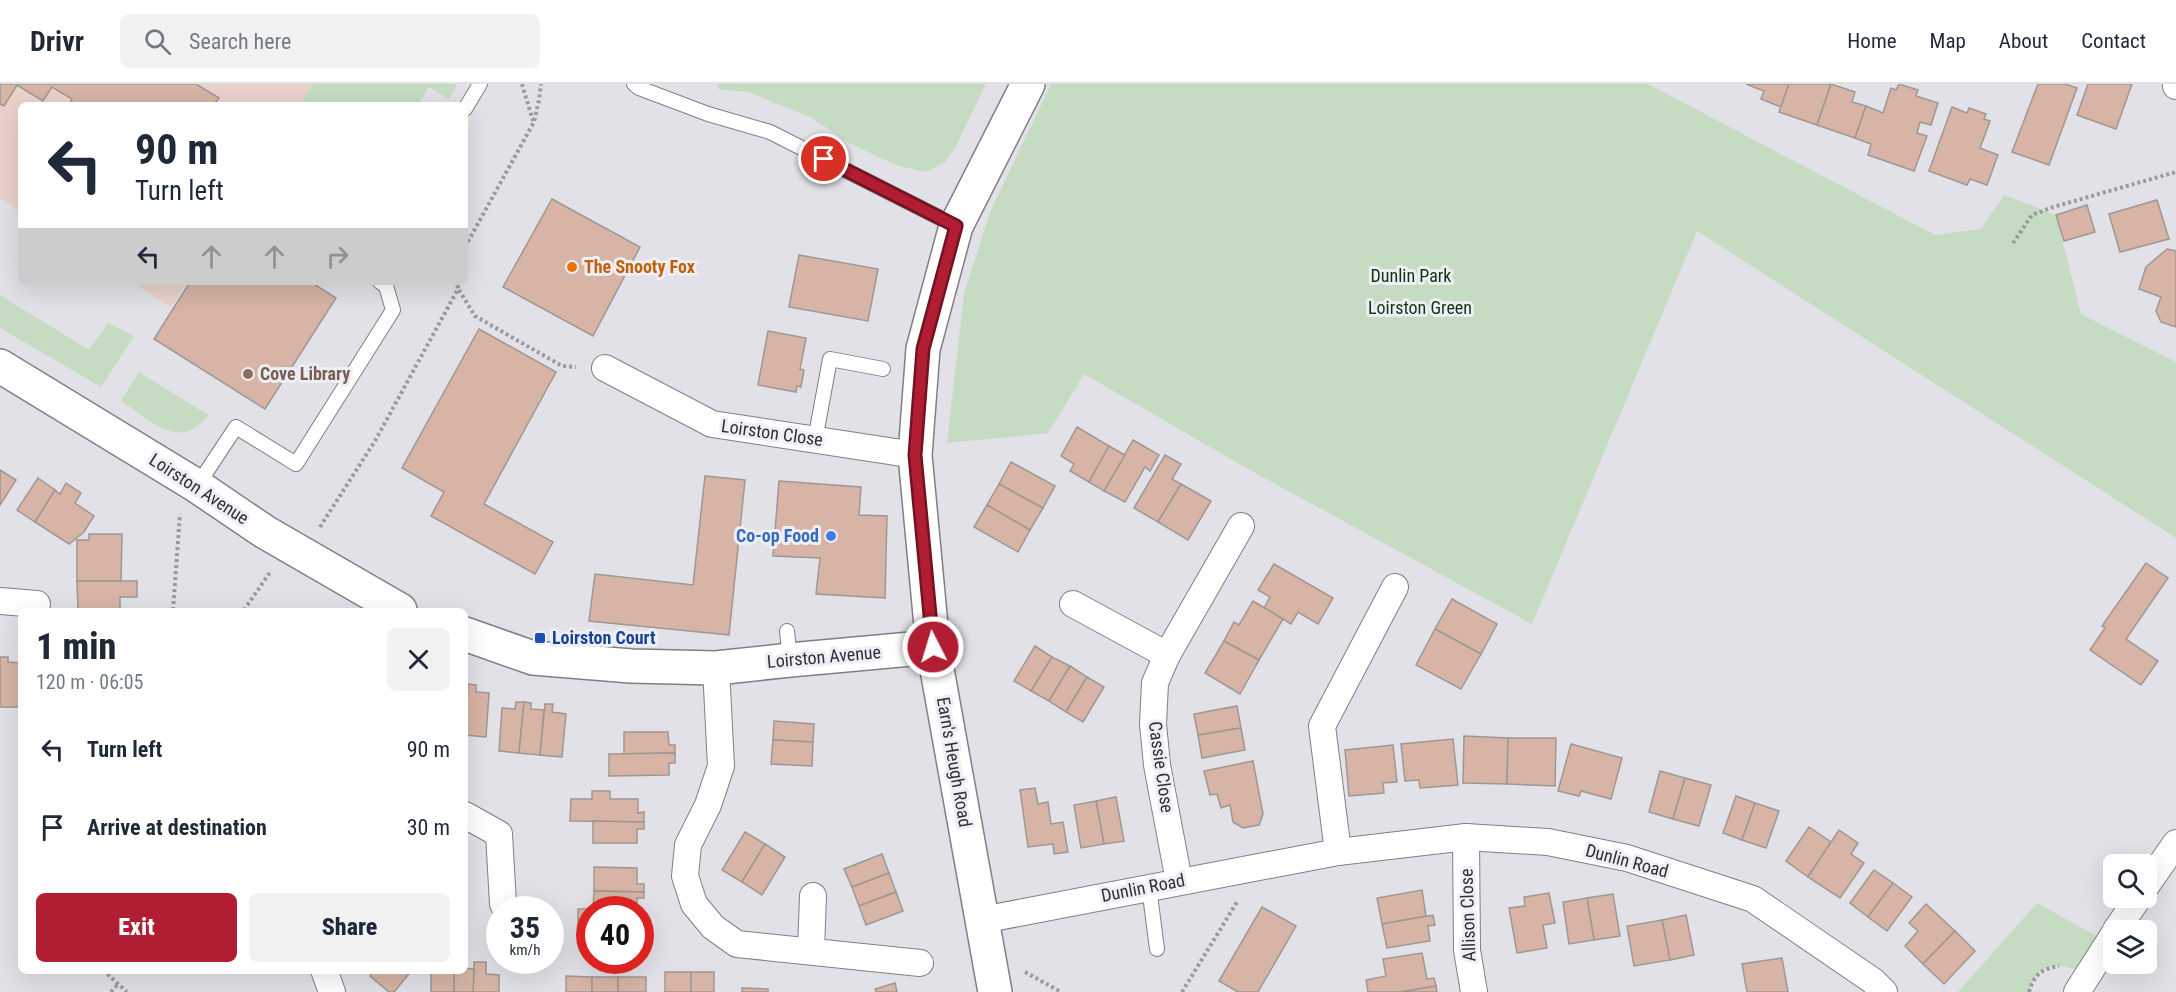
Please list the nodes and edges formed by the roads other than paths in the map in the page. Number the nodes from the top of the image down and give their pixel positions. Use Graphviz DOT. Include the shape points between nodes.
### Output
graph roads {
  1 [pos="480,84"];
  2 [pos="634,84"];
  3 [pos="1028,84"];
  4 [pos="468,104"];
  5 [pos="956,226"];
  6 [pos="384,285"];
  7 [pos="0,366"];
  8 [pos="605,368"];
  9 [pos="883,369"];
  10 [pos="815,440"];
  11 [pos="915,455"];
  12 [pos="190,482"];
  13 [pos="1240,526"];
  14 [pos="1395,587"];
  15 [pos="0,602"];
  16 [pos="37,604"];
  17 [pos="1073,604"];
  18 [pos="397,608"];
  19 [pos="468,635"];
  20 [pos="933,647"];
  21 [pos="1167,655"];
  22 [pos="716,668"];
  23 [pos="468,817"];
  24 [pos="1466,837"];
  25 [pos="2176,843"];
  26 [pos="1338,852"];
  27 [pos="2157,870"];
  28 [pos="1179,880"];
  29 [pos="1149,887"];
  30 [pos="503,896"];
  31 [pos="813,896"];
  32 [pos="982,920"];
  33 [pos="1157,949"];
  34 [pos="811,950"];
  35 [pos="2103,951"];
  36 [pos="920,963"];
  37 [pos="325,974"];
  38 [pos="332,992"];
  39 [pos="995,992"];
  40 [pos="1474,992"];
  41 [pos="1884,992"];
  42 [pos="2077,992"];
  1 -- 4 [label="lane"];
  2 -- 5 [label="lane" via="708,114 770,132"];
  3 -- 5 [label="street, Earn's Heugh Road"];
  5 -- 11 [label="street, Earn's Heugh Road" via="923,349"];
  6 -- 12 [label="lane" via="393,310 296,464 236,427"];
  7 -- 12 [label="street, Loirston Avenue"];
  8 -- 10 [label="street, Loirston Close" via="712,424"];
  9 -- 10 [label="lane" via="830,359"];
  10 -- 11 [label="street, Loirston Close"];
  11 -- 20 [label="street, Earn's Heugh Road"];
  12 -- 18 [label="street, Loirston Avenue" via="265,532"];
  13 -- 21 [label="street, Cassie Close"];
  14 -- 26 [label="street" via="1322,726"];
  15 -- 16 [label="street"];
  17 -- 21 [label="street"];
  19 -- 22 [label="street, Loirston Avenue" via="533,658"];
  20 -- 22 [label="street, Loirston Avenue" via="788,645"];
  20 -- 32 [label="street, Earn's Heugh Road"];
  21 -- 28 [label="street, Cassie Close" via="1155,683 1153,724"];
  22 -- 34 [label="street" via="721,766 708,805 688,845 685,876 694,904 713,927 737,944"];
  23 -- 30 [label="street" via="499,834"];
  24 -- 26 [label="street, Dunlin Road"];
  24 -- 40 [label="street, Allison Close" via="1467,950"];
  24 -- 41 [label="street, Dunlin Road" via="1548,842 1627,858 1753,899"];
  25 -- 27 [label="street"];
  26 -- 28 [label="street, Dunlin Road"];
  28 -- 29 [label="street, Dunlin Road"];
  29 -- 32 [label="street, Dunlin Road"];
  29 -- 33 [label="lane"];
  31 -- 34 [label="street"];
  32 -- 39 [label="street, Earn's Heugh Road"];
  34 -- 36 [label="street"];
  35 -- 42 [label="street"];
  37 -- 38 [label="street"];
}
